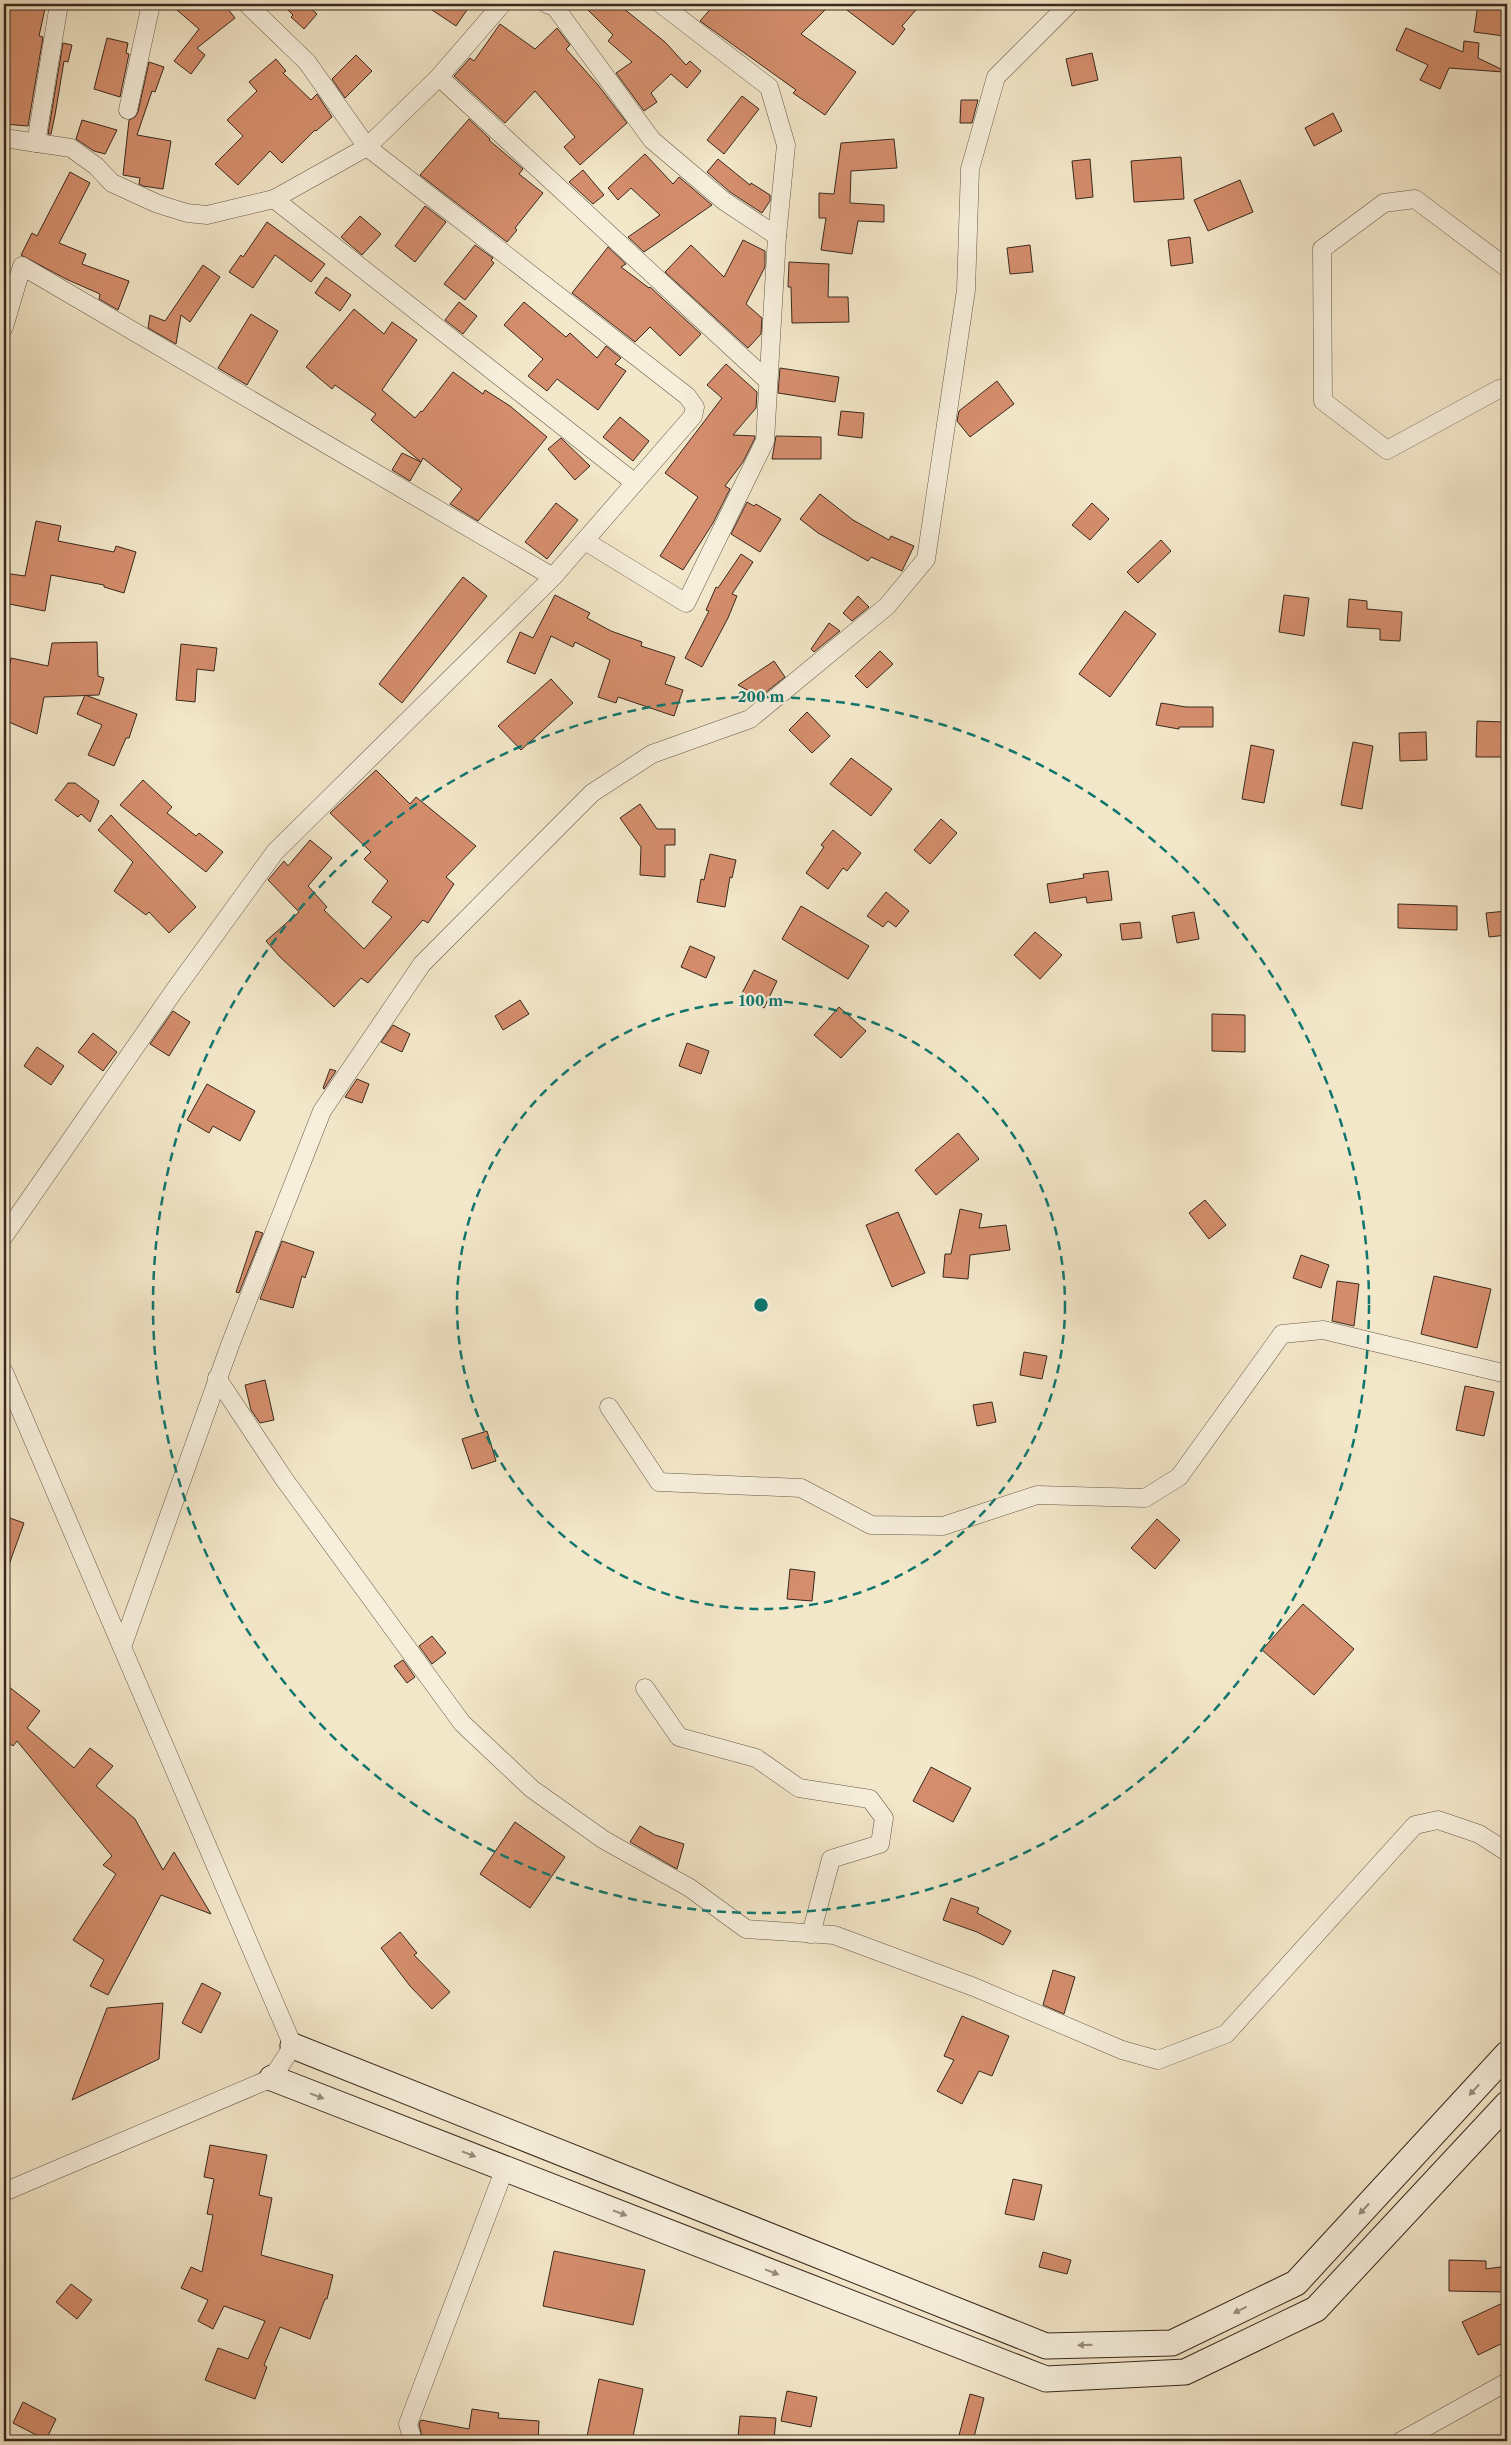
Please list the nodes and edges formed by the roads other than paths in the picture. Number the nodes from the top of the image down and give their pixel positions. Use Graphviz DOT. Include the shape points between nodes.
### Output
graph roads {
  1 [pos="59,4"];
  2 [pos="151,4"];
  3 [pos="246,4"];
  4 [pos="502,4"];
  5 [pos="547,4"];
  6 [pos="661,4"];
  7 [pos="1069,4"];
  8 [pos="438,77"];
  9 [pos="128,110"];
  10 [pos="4,138"];
  11 [pos="36,143"];
  12 [pos="367,147"];
  13 [pos="274,199"];
  14 [pos="777,236"];
  15 [pos="1507,268"];
  16 [pos="4,327"];
  17 [pos="768,382"];
  18 [pos="1507,389"];
  19 [pos="635,483"];
  20 [pos="585,541"];
  21 [pos="553,577"];
  22 [pos="4,1236"];
  23 [pos="4,1372"];
  24 [pos="1507,1374"];
  25 [pos="217,1378"];
  26 [pos="609,1407"];
  27 [pos="122,1646"];
  28 [pos="645,1688"];
  29 [pos="1507,1852"];
  30 [pos="811,1934"];
  31 [pos="293,2046"];
  32 [pos="1507,2054"];
  33 [pos="272,2078"];
  34 [pos="1507,2104"];
  35 [pos="505,2168"];
  36 [pos="4,2192"];
  37 [pos="1507,2382"];
  38 [pos="413,2441"];
  39 [pos="1401,2441"];
  1 -- 11 [label="street"];
  2 -- 9 [label="street"];
  3 -- 12 [label="street" via="308,62"];
  4 -- 8 [label="street"];
  5 -- 14 [label="street" via="555,7 652,140 724,201"];
  6 -- 14 [label="street" via="769,87 786,145"];
  7 -- 25 [label="street" via="996,77 970,169 966,290 926,559 887,606 750,719 652,754 592,793 422,964 322,1111"];
  8 -- 12 [label="street"];
  8 -- 17 [label="street"];
  10 -- 11 [label="street"];
  11 -- 13 [label="street" via="71,148 112,182 158,204 187,213 207,215"];
  12 -- 13 [label="street"];
  12 -- 19 [label="street" via="687,396 695,407 693,416"];
  13 -- 19 [label="street"];
  14 -- 17 [label="street"];
  15 -- 18 [label="street" via="1415,199 1384,203 1322,249 1323,401 1380,445 1387,450 1499,389"];
  16 -- 21 [label="street" via="22,266"];
  17 -- 20 [label="street" via="765,441 686,603"];
  19 -- 20 [label="street"];
  20 -- 21 [label="street"];
  21 -- 22 [label="street" via="275,852 174,990"];
  23 -- 27 [label="street"];
  24 -- 26 [label="street" via="1323,1330 1282,1334 1179,1477 1146,1498 1037,1496 943,1526 871,1525 801,1488 658,1482"];
  25 -- 27 [label="street"];
  25 -- 30 [label="street" via="284,1478 462,1723 532,1789 596,1835 690,1888 746,1929"];
  27 -- 31 [label="street"];
  28 -- 30 [label="street" via="679,1738 756,1758 799,1788 870,1799 884,1818 880,1844 831,1859"];
  29 -- 30 [label="street" via="1479,1834 1438,1820 1415,1826 1226,2034 1158,2060 1122,2050 974,1987 834,1935"];
  32 -- 31 [label="street, one-way" via="1296,2283 1172,2343 1046,2346"];
  31 -- 33 [label="street"];
  33 -- 35 [label="street, one-way"];
  33 -- 36 [label="street"];
  35 -- 34 [label="street, one-way" via="1046,2379 1185,2372 1316,2309"];
  35 -- 38 [label="street" via="408,2424"];
  37 -- 39 [label="street"];
}
